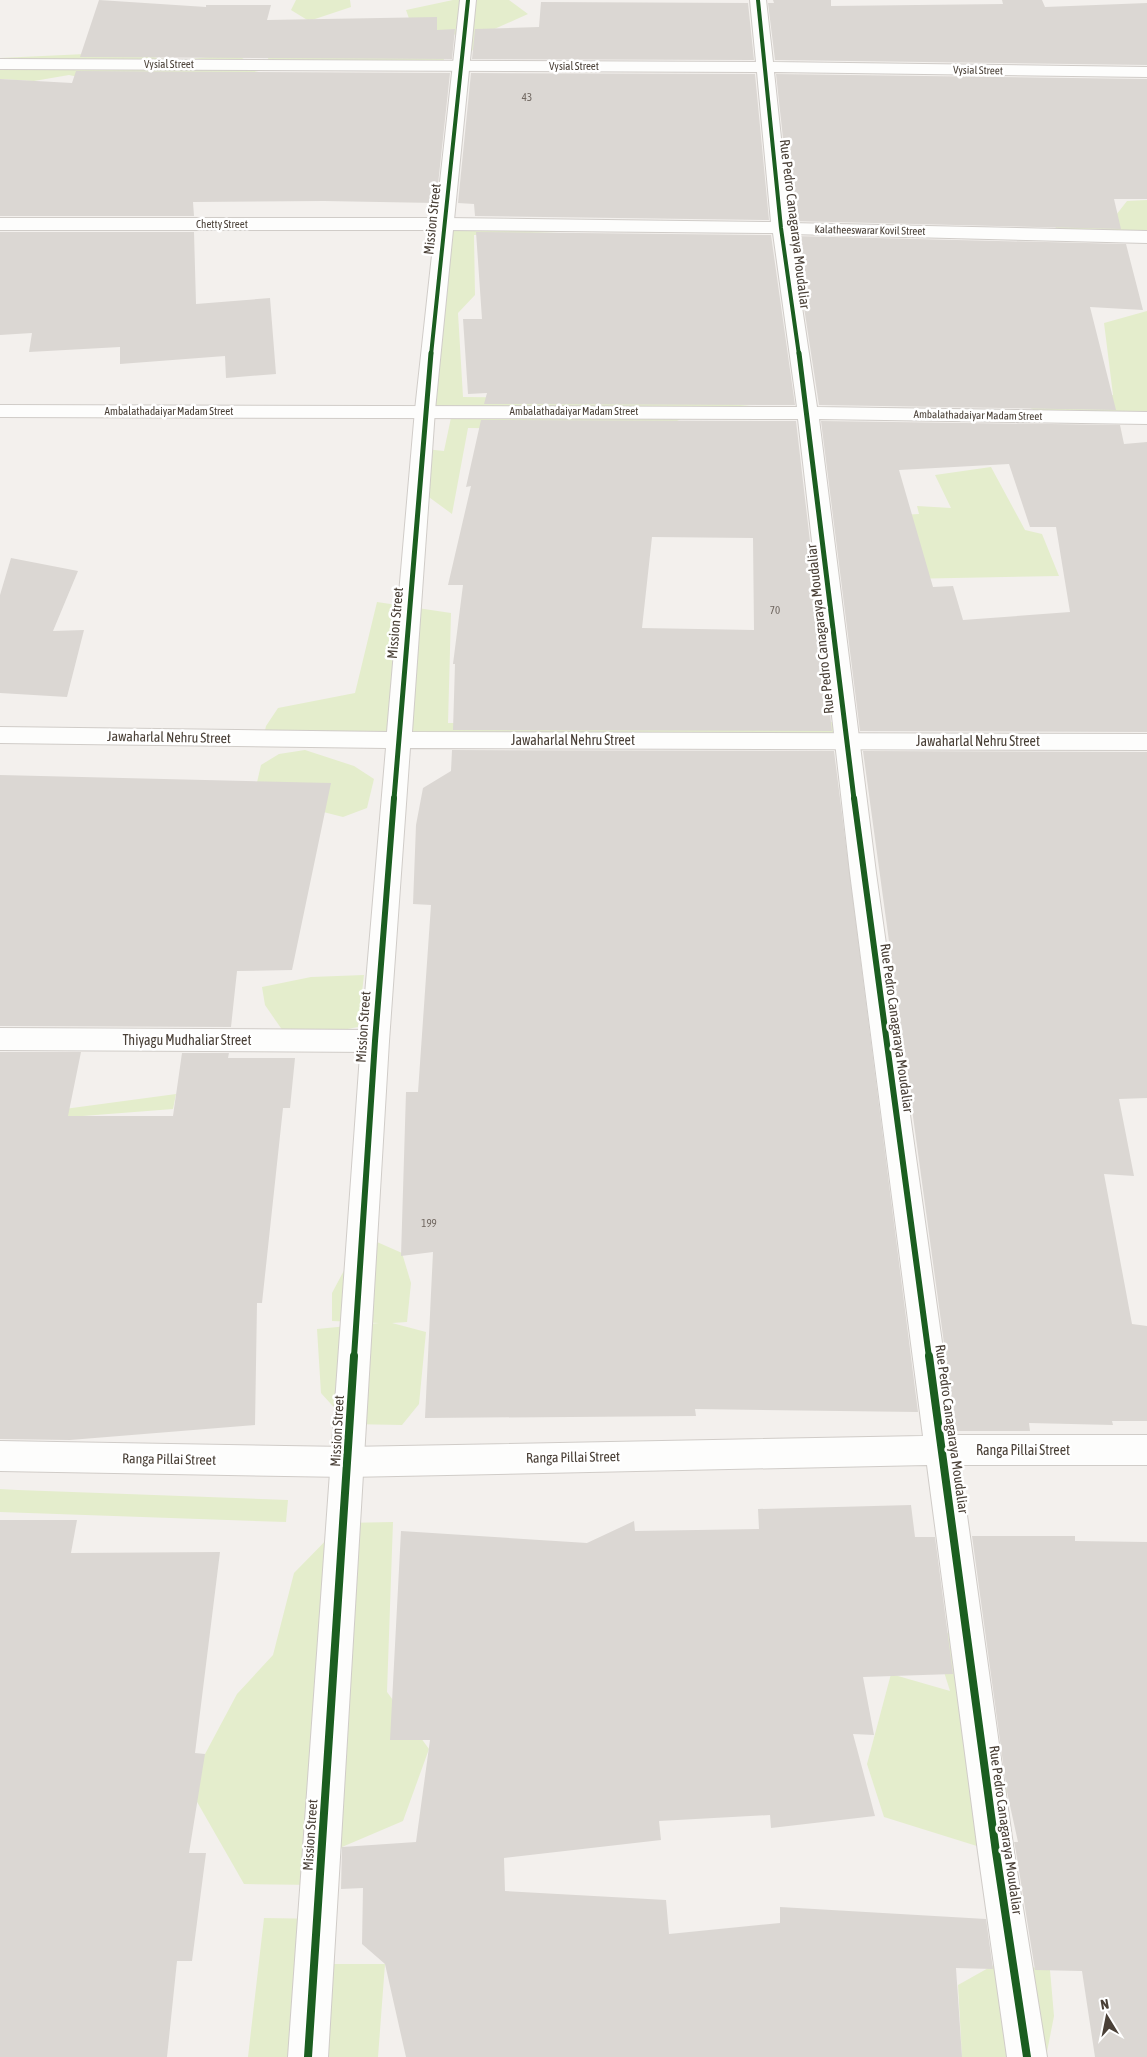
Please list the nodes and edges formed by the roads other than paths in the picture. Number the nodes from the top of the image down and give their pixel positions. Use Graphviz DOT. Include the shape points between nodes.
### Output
graph roads {
  1 [pos="468,0"];
  2 [pos="758,0"];
  3 [pos="0,64"];
  4 [pos="461,65"];
  5 [pos="764,67"];
  6 [pos="1147,72"];
  7 [pos="0,224"];
  8 [pos="444,224"];
  9 [pos="781,228"];
  10 [pos="1147,237"];
  11 [pos="425,410"];
  12 [pos="0,411"];
  13 [pos="808,412"];
  14 [pos="1147,418"];
  15 [pos="0,735"];
  16 [pos="399,740"];
  17 [pos="846,740"];
  18 [pos="1147,742"];
  19 [pos="0,1039"];
  20 [pos="375,1041"];
  21 [pos="942,1450"];
  22 [pos="1147,1450"];
  23 [pos="0,1456"];
  24 [pos="347,1462"];
  25 [pos="308,2057"];
  26 [pos="1027,2057"];
  1 -- 4 [label="street, Mission Street"];
  2 -- 5 [label="street, Rue Pedro Canagaraya Moudaliar"];
  3 -- 4 [label="street, Vysial Street"];
  4 -- 5 [label="street, Vysial Street"];
  4 -- 8 [label="street, Mission Street"];
  5 -- 6 [label="street, Vysial Street"];
  5 -- 9 [label="street, Rue Pedro Canagaraya Moudaliar"];
  7 -- 8 [label="street, Chetty Street"];
  8 -- 9 [label="street, Kalatheeswarar Kovil Street"];
  8 -- 11 [label="street, Mission Street"];
  9 -- 10 [label="street, Kalatheeswarar Kovil Street"];
  9 -- 13 [label="street, Rue Pedro Canagaraya Moudaliar"];
  11 -- 12 [label="street, Ambalathadaiyar Madam Street"];
  11 -- 13 [label="street, Ambalathadaiyar Madam Street"];
  11 -- 16 [label="street, Mission Street"];
  13 -- 14 [label="street, Ambalathadaiyar Madam Street"];
  13 -- 17 [label="street, Rue Pedro Canagaraya Moudaliar"];
  15 -- 16 [label="street, Jawaharlal Nehru Street"];
  16 -- 17 [label="street, Jawaharlal Nehru Street"];
  16 -- 20 [label="street, Mission Street"];
  17 -- 18 [label="street, Jawaharlal Nehru Street"];
  17 -- 21 [label="street, Rue Pedro Canagaraya Moudaliar"];
  19 -- 20 [label="street, Thiyagu Mudhaliar Street"];
  20 -- 24 [label="street, Mission Street"];
  21 -- 22 [label="street, Ranga Pillai Street"];
  21 -- 24 [label="street, Ranga Pillai Street"];
  21 -- 26 [label="street, Rue Pedro Canagaraya Moudaliar"];
  23 -- 24 [label="street, Ranga Pillai Street"];
  24 -- 25 [label="street, Mission Street"];
}
